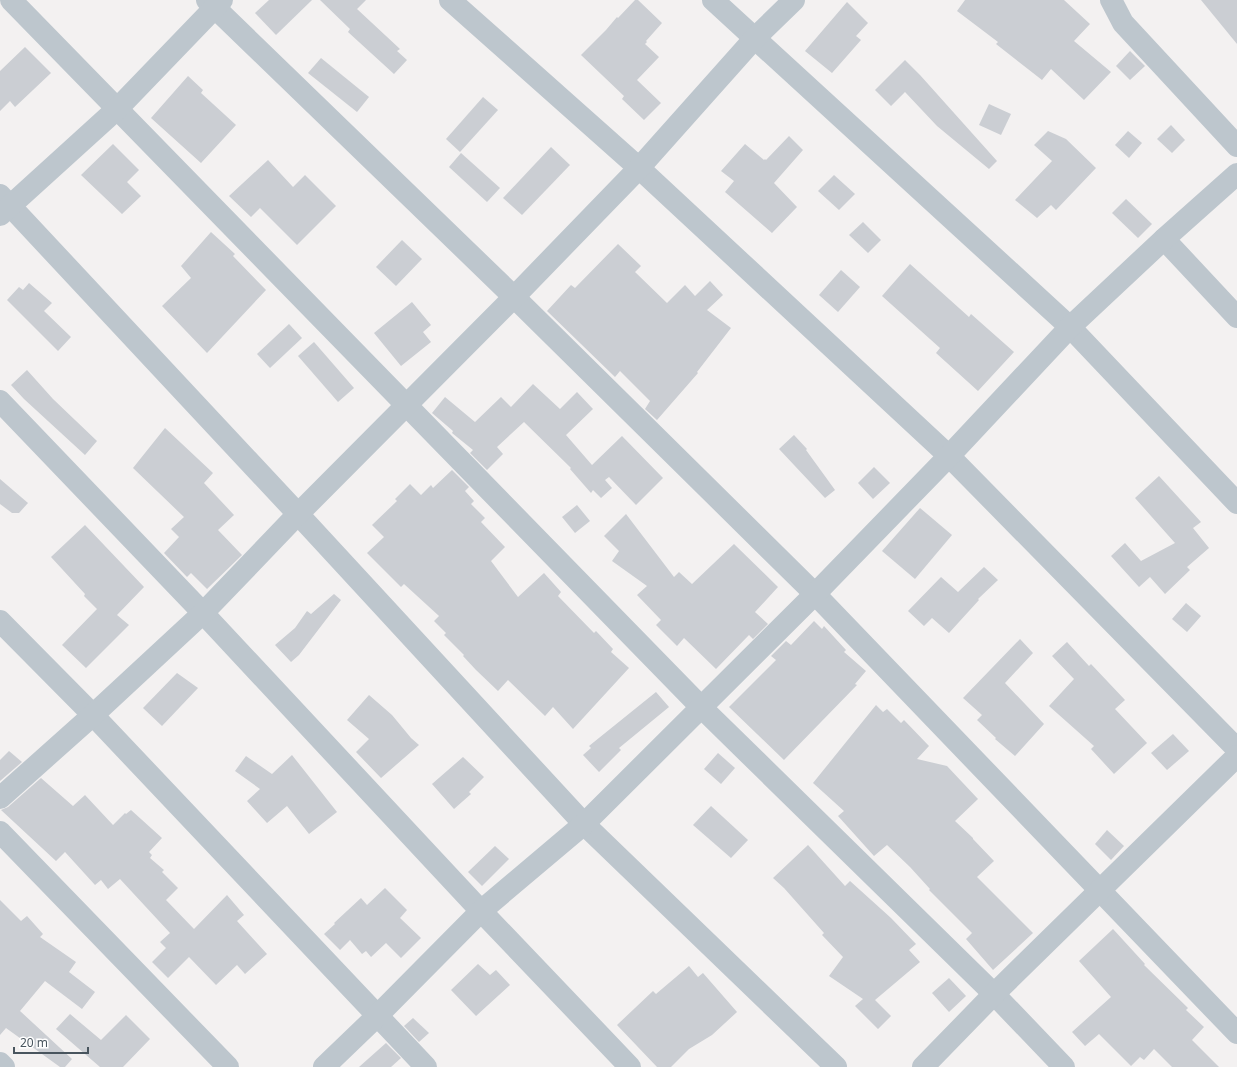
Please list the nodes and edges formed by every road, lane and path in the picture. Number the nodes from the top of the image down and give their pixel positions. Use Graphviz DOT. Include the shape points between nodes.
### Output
graph roads {
  1 [pos="11,0"];
  2 [pos="450,0"];
  3 [pos="713,0"];
  4 [pos="794,0"];
  5 [pos="1112,0"];
  6 [pos="215,2"];
  7 [pos="754,39"];
  8 [pos="118,108"];
  9 [pos="1237,146"];
  10 [pos="639,168"];
  11 [pos="1237,174"];
  12 [pos="3,205"];
  13 [pos="1164,239"];
  14 [pos="514,297"];
  15 [pos="1237,317"];
  16 [pos="1070,327"];
  17 [pos="0,401"];
  18 [pos="408,405"];
  19 [pos="949,456"];
  20 [pos="1237,503"];
  21 [pos="298,514"];
  22 [pos="815,594"];
  23 [pos="203,613"];
  24 [pos="0,621"];
  25 [pos="701,707"];
  26 [pos="93,715"];
  27 [pos="1237,749"];
  28 [pos="1237,756"];
  29 [pos="0,798"];
  30 [pos="584,824"];
  31 [pos="0,832"];
  32 [pos="1100,891"];
  33 [pos="481,912"];
  34 [pos="994,994"];
  35 [pos="377,1016"];
  36 [pos="1237,1033"];
  37 [pos="0,1062"];
  38 [pos="4,1067"];
  39 [pos="228,1067"];
  40 [pos="324,1067"];
  41 [pos="426,1067"];
  42 [pos="630,1067"];
  43 [pos="836,1067"];
  44 [pos="923,1067"];
  45 [pos="1064,1067"];
  1 -- 8 [label="street"];
  2 -- 10 [label="street"];
  3 -- 7 [label="street"];
  4 -- 7 [label="street"];
  5 -- 9 [label="street" via="1123,23"];
  6 -- 8 [label="street"];
  6 -- 14 [label="street"];
  7 -- 10 [label="street"];
  7 -- 16 [label="street"];
  8 -- 12 [label="street"];
  8 -- 18 [label="street"];
  10 -- 14 [label="street"];
  10 -- 19 [label="street"];
  11 -- 13 [label="street"];
  12 -- 21 [label="street"];
  13 -- 15 [label="street"];
  13 -- 16 [label="street"];
  14 -- 18 [label="street"];
  14 -- 22 [label="street"];
  16 -- 19 [label="street"];
  16 -- 20 [label="street"];
  17 -- 23 [label="street"];
  18 -- 21 [label="street"];
  18 -- 25 [label="street"];
  19 -- 22 [label="street"];
  19 -- 27 [label="street"];
  21 -- 23 [label="street"];
  21 -- 30 [label="street"];
  22 -- 25 [label="street"];
  22 -- 32 [label="street"];
  23 -- 26 [label="street"];
  23 -- 33 [label="street"];
  24 -- 26 [label="street"];
  25 -- 30 [label="street"];
  25 -- 34 [label="street"];
  26 -- 29 [label="street"];
  26 -- 35 [label="street"];
  28 -- 32 [label="street"];
  30 -- 33 [label="street"];
  30 -- 43 [label="street"];
  31 -- 39 [label="street"];
  32 -- 34 [label="street"];
  32 -- 36 [label="street"];
  33 -- 35 [label="street"];
  33 -- 42 [label="street"];
  34 -- 44 [label="street"];
  34 -- 45 [label="street"];
  35 -- 40 [label="street"];
  35 -- 41 [label="street"];
  37 -- 38 [label="street"];
}
